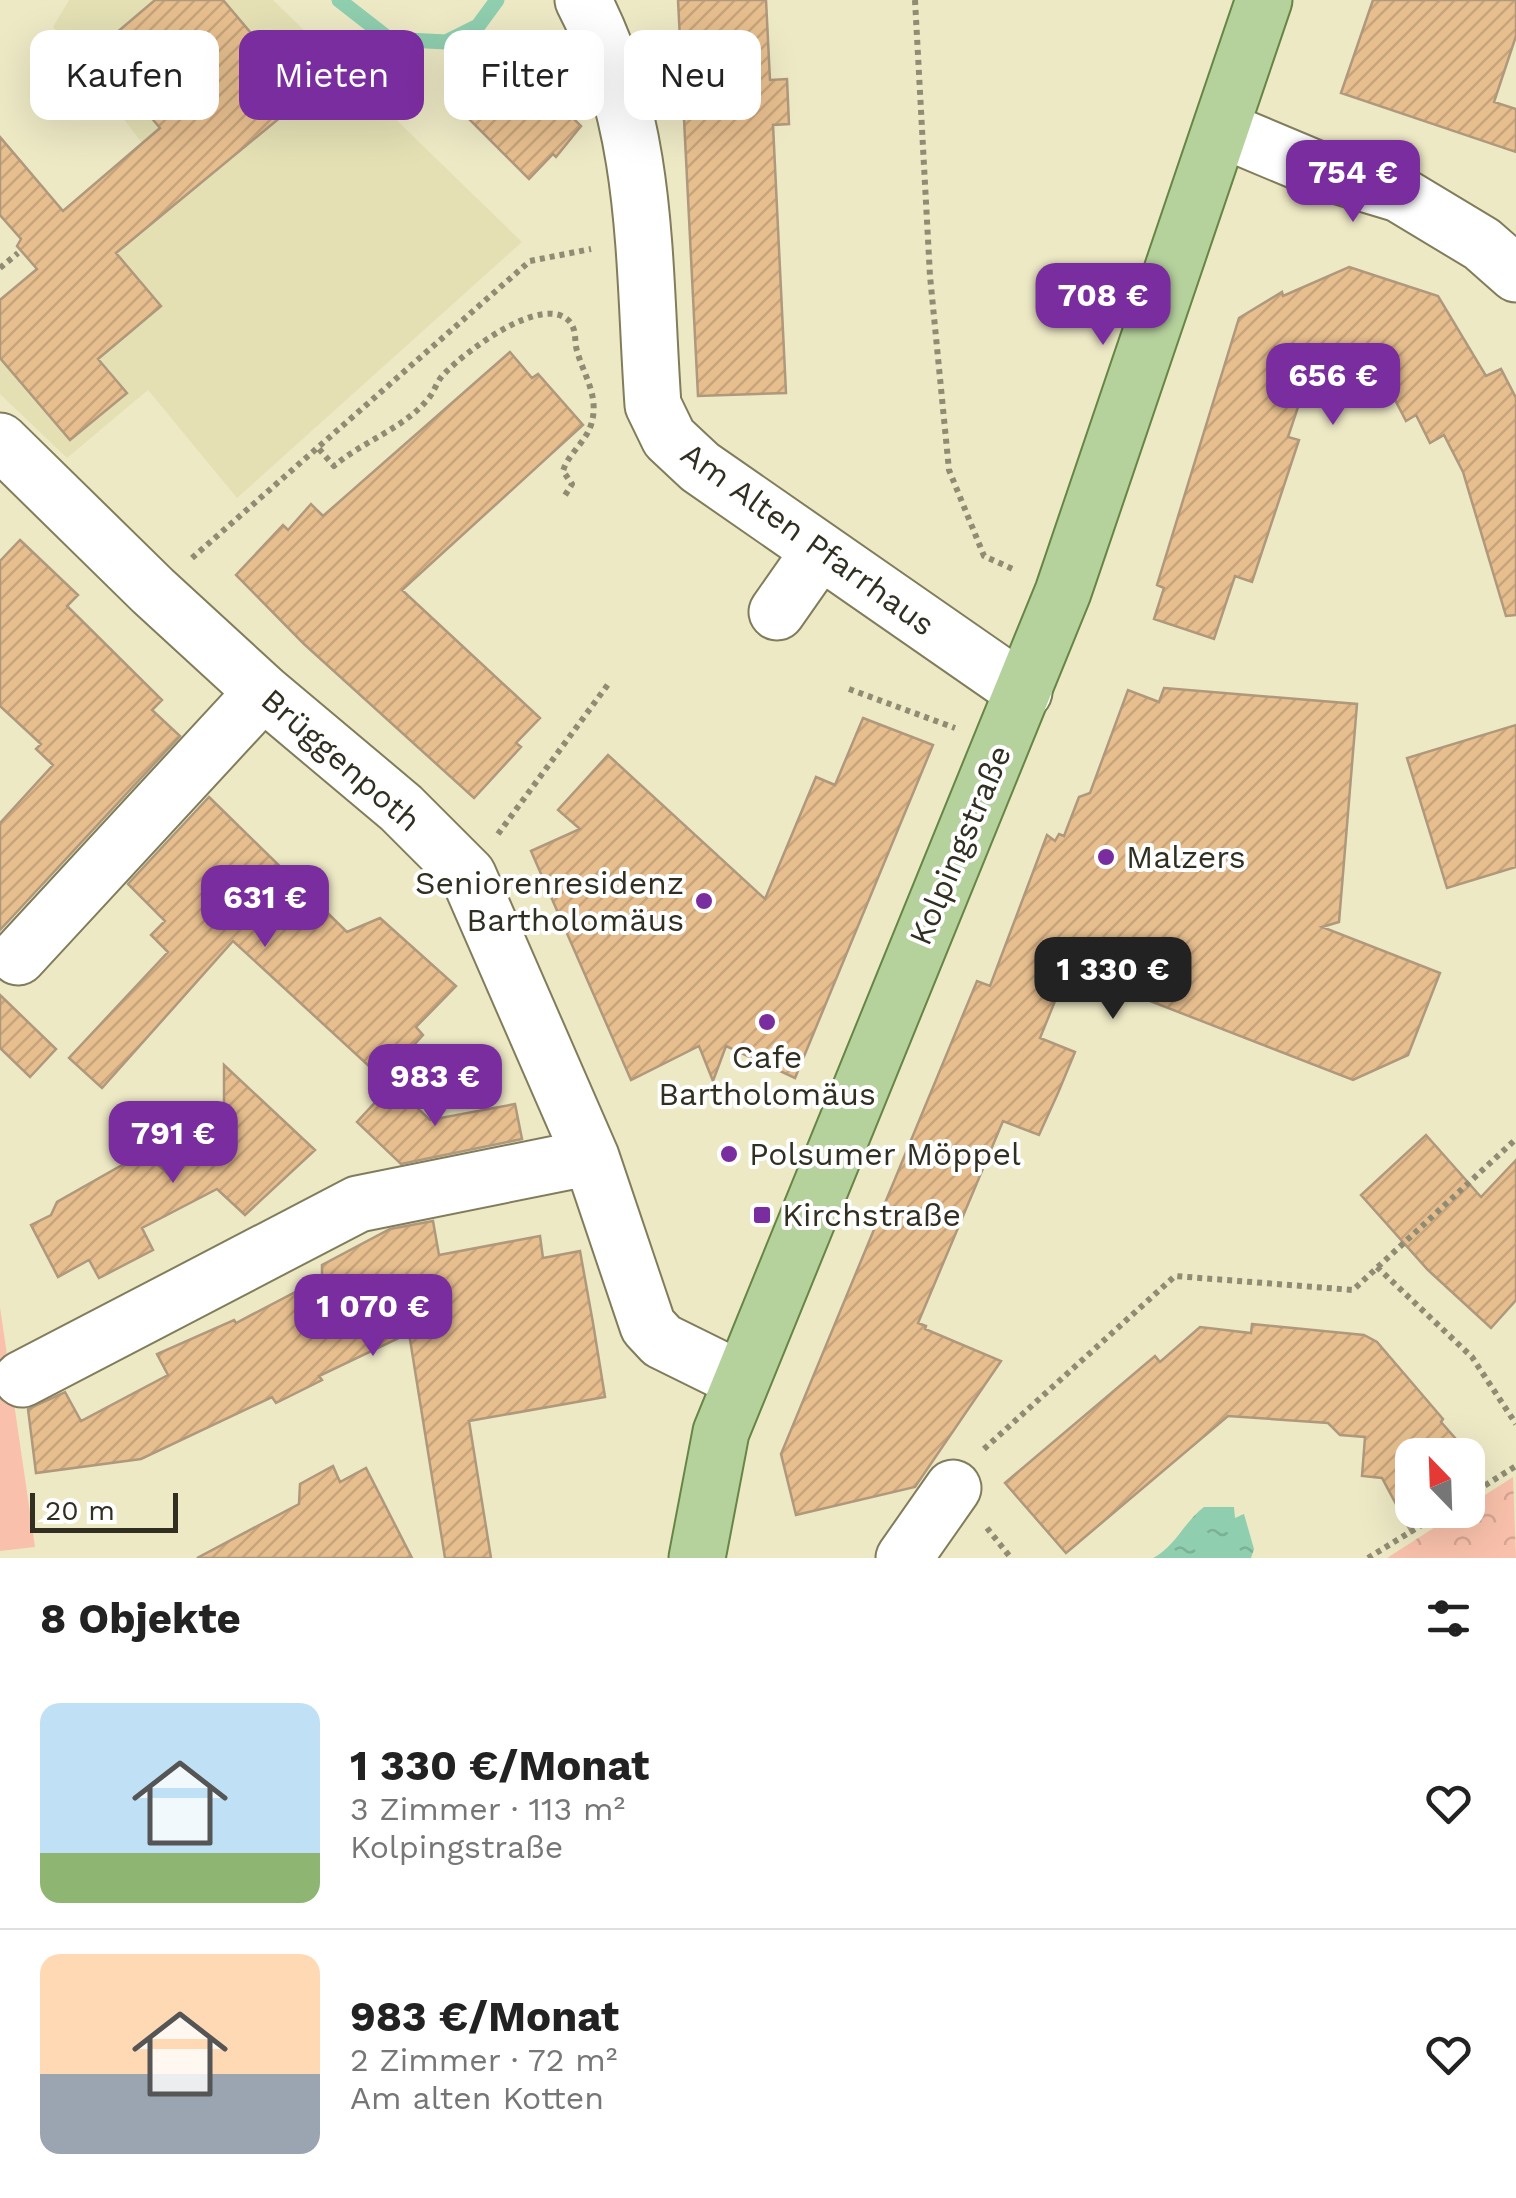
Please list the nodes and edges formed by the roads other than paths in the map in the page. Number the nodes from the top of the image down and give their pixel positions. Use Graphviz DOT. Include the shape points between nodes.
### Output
graph roads {
  1 [pos="583,0"];
  2 [pos="1264,0"];
  3 [pos="1221,129"];
  4 [pos="1516,274"];
  5 [pos="0,441"];
  6 [pos="819,552"];
  7 [pos="778,612"];
  8 [pos="263,692"];
  9 [pos="1024,692"];
  10 [pos="18,957"];
  11 [pos="591,1157"];
  12 [pos="22,1379"];
  13 [pos="740,1380"];
  14 [pos="953,1488"];
  15 [pos="709,1552"];
  16 [pos="904,1558"];
  1 -- 6 [label="street, Am Alten Pfarrhaus" via="624,97 635,151 652,405 669,438 700,466"];
  2 -- 3 [label="main road, Kolpingstraße"];
  3 -- 4 [label="street" via="1318,170 1400,194 1482,244"];
  3 -- 9 [label="main road, Kolpingstraße"];
  5 -- 8 [label="street, Brüggenpoth"];
  6 -- 7 [label="street"];
  6 -- 9 [label="street, Am Alten Pfarrhaus"];
  8 -- 10 [label="street"];
  8 -- 11 [label="street, Brüggenpoth" via="468,875"];
  9 -- 13 [label="main road, Kolpingstraße"];
  11 -- 12 [label="street" via="358,1204"];
  11 -- 13 [label="street, Brüggenpoth" via="648,1326 662,1341"];
  13 -- 15 [label="main road, Kolpingstraße" via="721,1432"];
  14 -- 16 [label="street"];
}
